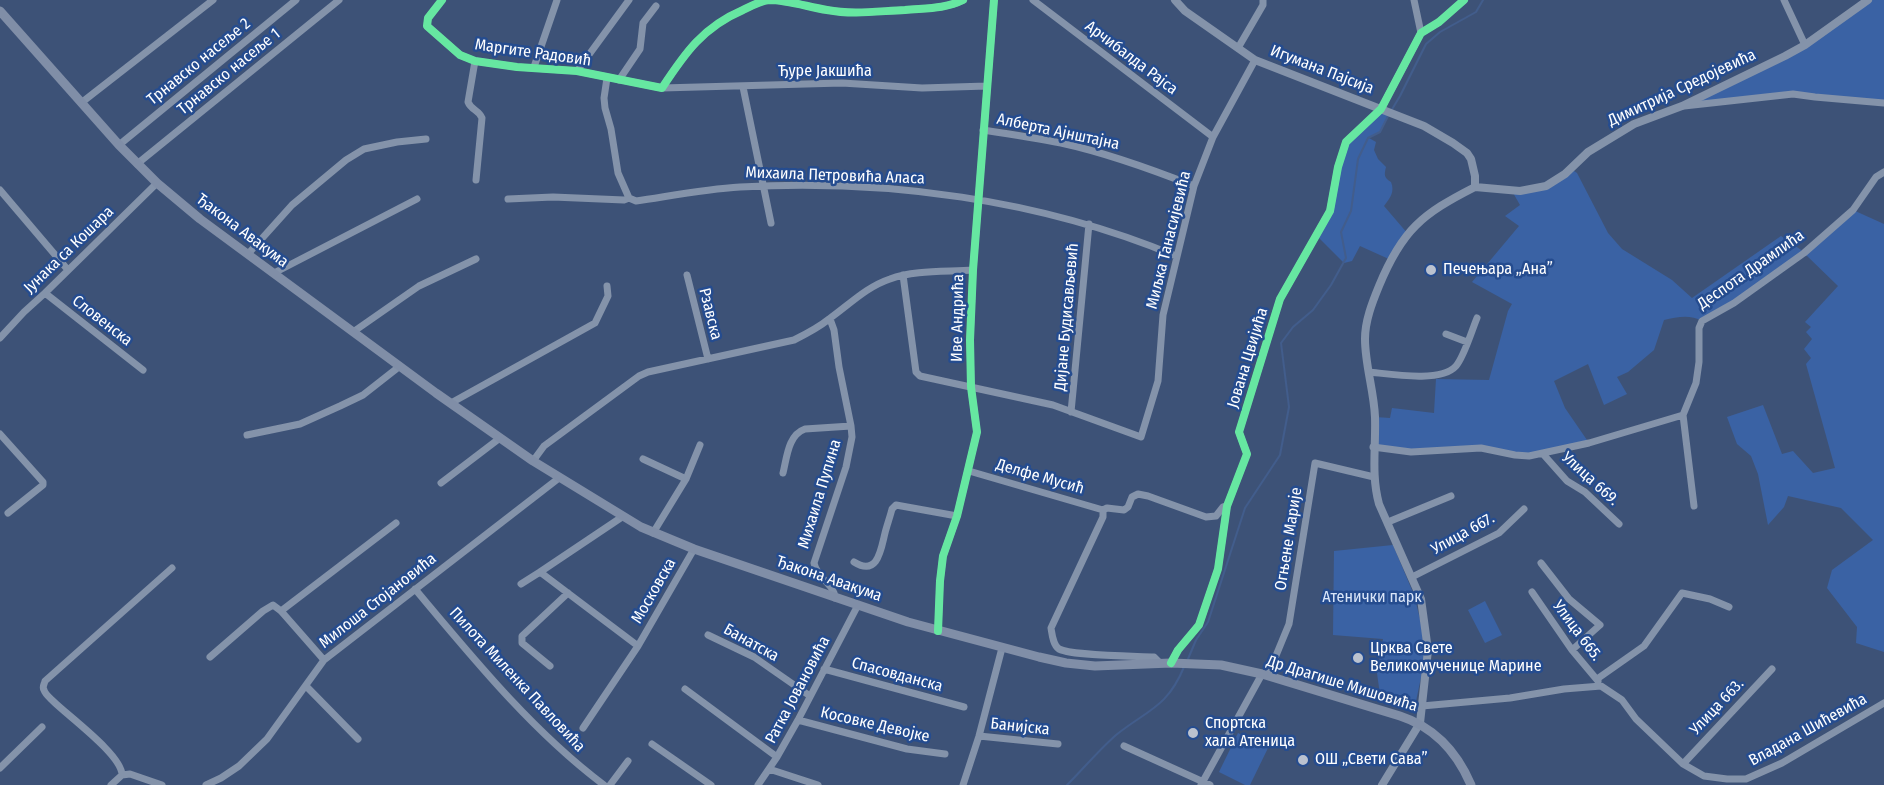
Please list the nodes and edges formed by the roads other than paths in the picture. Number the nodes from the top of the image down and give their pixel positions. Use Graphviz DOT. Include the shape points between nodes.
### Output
graph roads {
  1 [pos="213,0"];
  2 [pos="296,0"];
  3 [pos="339,0"];
  4 [pos="442,0"];
  5 [pos="557,0"];
  6 [pos="629,0"];
  7 [pos="769,0"];
  8 [pos="963,0"];
  9 [pos="994,0"];
  10 [pos="1033,0"];
  11 [pos="1175,0"];
  12 [pos="1263,0"];
  13 [pos="1414,0"];
  14 [pos="1464,0"];
  15 [pos="1784,0"];
  16 [pos="1868,0"];
  17 [pos="656,6"];
  18 [pos="0,11"];
  19 [pos="1421,33"];
  20 [pos="1805,45"];
  21 [pos="1238,48"];
  22 [pos="1256,60"];
  23 [pos="475,61"];
  24 [pos="534,67"];
  25 [pos="577,71"];
  26 [pos="607,78"];
  27 [pos="619,80"];
  28 [pos="987,86"];
  29 [pos="743,87"];
  30 [pos="662,88"];
  31 [pos="81,103"];
  32 [pos="1884,103"];
  33 [pos="1682,106"];
  34 [pos="1381,109"];
  35 [pos="983,130"];
  36 [pos="1213,137"];
  37 [pos="426,139"];
  38 [pos="118,145"];
  39 [pos="137,164"];
  40 [pos="1884,172"];
  41 [pos="476,180"];
  42 [pos="157,183"];
  43 [pos="764,186"];
  44 [pos="1194,186"];
  45 [pos="1475,186"];
  46 [pos="0,190"];
  47 [pos="629,198"];
  48 [pos="417,199"];
  49 [pos="508,199"];
  50 [pos="978,200"];
  51 [pos="771,223"];
  52 [pos="1089,224"];
  53 [pos="248,254"];
  54 [pos="1176,256"];
  55 [pos="476,259"];
  56 [pos="68,270"];
  57 [pos="973,270"];
  58 [pos="274,273"];
  59 [pos="687,275"];
  60 [pos="903,275"];
  61 [pos="607,286"];
  62 [pos="45,293"];
  63 [pos="1477,318"];
  64 [pos="830,319"];
  65 [pos="353,332"];
  66 [pos="1446,334"];
  67 [pos="0,338"];
  68 [pos="1467,342"];
  69 [pos="708,359"];
  70 [pos="400,366"];
  71 [pos="143,370"];
  72 [pos="1369,372"];
  73 [pos="971,387"];
  74 [pos="451,403"];
  75 [pos="1071,412"];
  76 [pos="1683,415"];
  77 [pos="851,426"];
  78 [pos="0,434"];
  79 [pos="247,435"];
  80 [pos="500,438"];
  81 [pos="700,445"];
  82 [pos="1373,447"];
  83 [pos="1543,454"];
  84 [pos="642,459"];
  85 [pos="533,461"];
  86 [pos="969,471"];
  87 [pos="783,473"];
  88 [pos="1374,477"];
  89 [pos="559,478"];
  90 [pos="686,479"];
  91 [pos="441,483"];
  92 [pos="1451,496"];
  93 [pos="1227,506"];
  94 [pos="1694,506"];
  95 [pos="1524,509"];
  96 [pos="1103,510"];
  97 [pos="8,513"];
  98 [pos="957,516"];
  99 [pos="622,517"];
  100 [pos="396,522"];
  101 [pos="1388,522"];
  102 [pos="1619,524"];
  103 [pos="653,533"];
  104 [pos="694,549"];
  105 [pos="854,562"];
  106 [pos="1541,563"];
  107 [pos="172,568"];
  108 [pos="540,572"];
  109 [pos="1412,578"];
  110 [pos="521,584"];
  111 [pos="415,589"];
  112 [pos="1532,592"];
  113 [pos="568,593"];
  114 [pos="835,598"];
  115 [pos="858,605"];
  116 [pos="1729,607"];
  117 [pos="281,611"];
  118 [pos="938,631"];
  119 [pos="708,635"];
  120 [pos="638,646"];
  121 [pos="1002,648"];
  122 [pos="1572,650"];
  123 [pos="210,657"];
  124 [pos="324,660"];
  125 [pos="1160,663"];
  126 [pos="1173,663"];
  127 [pos="550,666"];
  128 [pos="824,669"];
  129 [pos="1772,669"];
  130 [pos="1265,675"];
  131 [pos="1599,682"];
  132 [pos="306,686"];
  133 [pos="685,689"];
  134 [pos="810,696"];
  135 [pos="1884,703"];
  136 [pos="1422,706"];
  137 [pos="964,707"];
  138 [pos="798,720"];
  139 [pos="1420,723"];
  140 [pos="42,727"];
  141 [pos="583,728"];
  142 [pos="979,736"];
  143 [pos="358,739"];
  144 [pos="652,744"];
  145 [pos="1058,744"];
  146 [pos="1124,746"];
  147 [pos="945,754"];
  148 [pos="777,757"];
  149 [pos="628,760"];
  150 [pos="1683,764"];
  151 [pos="0,768"];
  152 [pos="769,769"];
  153 [pos="122,775"];
  154 [pos="1748,782"];
  155 [pos="1202,783"];
  156 [pos="111,785"];
  157 [pos="162,785"];
  158 [pos="206,785"];
  159 [pos="604,785"];
  160 [pos="610,785"];
  161 [pos="711,785"];
  162 [pos="758,785"];
  163 [pos="818,785"];
  164 [pos="963,785"];
  165 [pos="1210,785"];
  166 [pos="1382,785"];
  167 [pos="1471,785"];
  1 -- 31 [label="street"];
  2 -- 38 [label="street, Трнавско насеље 2"];
  3 -- 39 [label="street, Трнавско насеље 1"];
  4 -- 23 [label="street, Маргите Радовић" via="428,18 427,26 460,55"];
  5 -- 24 [label="street"];
  6 -- 25 [label="street, Маргите Радовић"];
  7 -- 8 [label="street" via="852,13 946,6"];
  7 -- 30 [label="street" via="714,25 696,41"];
  9 -- 28 [label="street, Иве Андрића"];
  10 -- 36 [label="street, Арчибалда Рајса"];
  11 -- 21 [label="street, Игумана Пајсија"];
  12 -- 21 [label="street"];
  13 -- 19 [label="street"];
  14 -- 19 [label="street"];
  15 -- 20 [label="street"];
  16 -- 20 [label="street, Димитрија Средојевића"];
  17 -- 27 [label="street" via="643,23 640,49"];
  18 -- 31 [label="main road, Ђакона Авакума"];
  19 -- 34 [label="street, Јована Цвијића"];
  20 -- 33 [label="street, Димитрија Средојевића"];
  21 -- 22 [label="street, Игумана Пајсија"];
  22 -- 34 [label="street, Игумана Пајсија"];
  22 -- 36 [label="street, Миљка Танасијевића"];
  23 -- 24 [label="street, Маргите Радовић"];
  23 -- 41 [label="street, Маргите Радовић" via="468,102 482,118"];
  24 -- 25 [label="street, Маргите Радовић"];
  25 -- 26 [label="street, Маргите Радовић"];
  26 -- 27 [label="street, Маргите Радовић"];
  26 -- 47 [label="street" via="605,108 618,173"];
  27 -- 30 [label="street, Маргите Радовић"];
  28 -- 29 [label="street, Ђуре Јакшића" via="922,88 842,83"];
  28 -- 35 [label="street, Иве Андрића"];
  29 -- 30 [label="street, Ђуре Јакшића"];
  29 -- 43 [label="street"];
  31 -- 38 [label="main road, Ђакона Авакума"];
  32 -- 33 [label="street" via="1793,94"];
  33 -- 45 [label="street, Димитрија Средојевића" via="1634,123 1588,152 1546,186 1520,191"];
  34 -- 45 [label="street, Игумана Пајсија" via="1424,126 1467,153 1473,164"];
  34 -- 93 [label="street, Јована Цвијића" via="1346,142 1330,211 1280,299 1239,432 1247,454"];
  35 -- 44 [label="street, Алберта Ајнштајна" via="1101,153"];
  35 -- 50 [label="street, Иве Андрића"];
  36 -- 44 [label="street, Миљка Танасијевића"];
  37 -- 53 [label="street" via="364,149 346,160 292,205"];
  38 -- 39 [label="main road, Ђакона Авакума"];
  39 -- 42 [label="main road, Ђакона Авакума"];
  40 -- 76 [label="street, Деспота Драмлића" via="1876,177 1853,210 1804,253 1702,321 1696,383"];
  42 -- 53 [label="main road, Ђакона Авакума"];
  42 -- 56 [label="street, Јунака са Кошара"];
  43 -- 47 [label="street, Михаила Петровића Аласа" via="636,201"];
  43 -- 50 [label="street, Михаила Петровића Аласа" via="878,188"];
  43 -- 51 [label="street"];
  44 -- 54 [label="street, Миљка Танасијевића"];
  45 -- 72 [label="street" via="1442,204 1403,238 1366,324"];
  46 -- 56 [label="street"];
  47 -- 49 [label="street, Михаила Петровића Аласа"];
  48 -- 58 [label="street"];
  50 -- 52 [label="street, Михаила Петровића Аласа"];
  50 -- 57 [label="street, Иве Андрића"];
  52 -- 54 [label="street, Михаила Петровића Аласа"];
  52 -- 75 [label="street, Дијане Будисављевић"];
  53 -- 58 [label="main road, Ђакона Авакума"];
  54 -- 75 [label="street, Миљка Танасијевића" via="1163,315 1158,381 1141,437"];
  55 -- 65 [label="street" via="418,286"];
  56 -- 62 [label="street, Јунака са Кошара"];
  57 -- 60 [label="street"];
  57 -- 73 [label="street, Иве Андрића"];
  58 -- 65 [label="main road, Ђакона Авакума"];
  59 -- 69 [label="street, Рзавска"];
  60 -- 64 [label="street" via="867,290"];
  60 -- 73 [label="street" via="916,372"];
  61 -- 74 [label="street" via="608,296 595,323"];
  62 -- 67 [label="street, Јунака са Кошара"];
  62 -- 71 [label="street, Словенска"];
  63 -- 68 [label="street"];
  64 -- 69 [label="street" via="794,340"];
  64 -- 77 [label="street, Михаила Пупина"];
  65 -- 70 [label="main road, Ђакона Авакума"];
  66 -- 68 [label="street"];
  68 -- 72 [label="street" via="1454,368 1432,377"];
  69 -- 85 [label="street" via="639,376 544,446"];
  70 -- 74 [label="main road, Ђакона Авакума"];
  70 -- 79 [label="street" via="363,395 340,406 300,424"];
  72 -- 82 [label="street" via="1375,417"];
  73 -- 75 [label="street"];
  73 -- 86 [label="street, Иве Андрића" via="977,432"];
  74 -- 80 [label="main road, Ђакона Авакума"];
  76 -- 83 [label="street"];
  76 -- 94 [label="street, Деспота Драмлића"];
  77 -- 87 [label="street, Михаила Пупина" via="798,432 792,439"];
  77 -- 114 [label="street, Михаила Пупина" via="846,467 814,563 817,573 833,588"];
  78 -- 97 [label="street" via="44,485"];
  80 -- 85 [label="main road, Ђакона Авакума"];
  80 -- 91 [label="street"];
  81 -- 90 [label="street"];
  82 -- 83 [label="street" via="1411,452 1481,448 1515,455"];
  82 -- 88 [label="street"];
  83 -- 102 [label="street, Улица 669." via="1567,481"];
  84 -- 90 [label="street"];
  85 -- 89 [label="main road, Ђакона Авакума"];
  86 -- 96 [label="street, Делфе Мусић"];
  86 -- 98 [label="street, Иве Андрића"];
  88 -- 101 [label="street" via="1379,504"];
  88 -- 130 [label="street, Огњене Марије" via="1315,463 1289,624"];
  89 -- 99 [label="main road, Ђакона Авакума"];
  89 -- 111 [label="street, Милоша Стојановића"];
  90 -- 103 [label="street"];
  92 -- 101 [label="street"];
  93 -- 96 [label="street" via="1216,516 1206,518 1138,494 1124,510"];
  93 -- 126 [label="street, Јована Цвијића" via="1218,569 1199,625 1178,650"];
  95 -- 109 [label="street, Улица 667." via="1499,533"];
  96 -- 125 [label="street" via="1051,628 1056,646 1081,653 1154,657"];
  98 -- 105 [label="street" via="896,505 878,559 868,566"];
  98 -- 118 [label="street, Иве Андрића" via="943,556"];
  99 -- 103 [label="main road, Ђакона Авакума"];
  99 -- 108 [label="street"];
  100 -- 117 [label="street"];
  101 -- 109 [label="street"];
  103 -- 104 [label="main road, Ђакона Авакума"];
  104 -- 114 [label="main road, Ђакона Авакума"];
  104 -- 120 [label="street, Московска"];
  106 -- 122 [label="street" via="1569,599 1600,625"];
  107 -- 153 [label="street" via="45,681 43,687 114,756"];
  108 -- 110 [label="street"];
  108 -- 113 [label="street"];
  109 -- 136 [label="street" via="1421,598 1428,650"];
  111 -- 124 [label="street, Милоша Стојановића"];
  111 -- 159 [label="street, Пилота Миленка Павловића" via="526,715 569,758"];
  112 -- 122 [label="street, Улица 665."];
  113 -- 120 [label="street"];
  113 -- 127 [label="street" via="522,636 522,643"];
  114 -- 115 [label="main road, Ђакона Авакума"];
  115 -- 118 [label="main road, Ђакона Авакума"];
  115 -- 128 [label="street, Ратка Јовановића"];
  116 -- 131 [label="street" via="1682,593 1644,646"];
  117 -- 123 [label="street" via="273,604 263,610"];
  117 -- 124 [label="street"];
  118 -- 121 [label="main road, Ђакона Авакума"];
  119 -- 134 [label="street, Банатска" via="754,657"];
  120 -- 141 [label="street, Московска"];
  121 -- 125 [label="main road, Ђакона Авакума" via="1095,666"];
  121 -- 142 [label="street"];
  122 -- 131 [label="street, Улица 665."];
  124 -- 132 [label="street, Милоша Стојановића"];
  125 -- 126 [label="main road, Ђакона Авакума"];
  126 -- 130 [label="main road, Др Драгише Мишовића" via="1221,665"];
  128 -- 134 [label="street, Ратка Јовановића"];
  128 -- 137 [label="street, Спасовданска"];
  129 -- 150 [label="street, Улица 663."];
  130 -- 139 [label="main road, Др Драгише Мишовића"];
  130 -- 155 [label="street"];
  131 -- 136 [label="street" via="1510,698"];
  131 -- 150 [label="street, Владана Шићевића" via="1622,700"];
  132 -- 143 [label="street"];
  132 -- 158 [label="street, Милоша Стојановића" via="267,739 239,766"];
  133 -- 148 [label="street"];
  134 -- 138 [label="street, Ратка Јовановића"];
  135 -- 154 [label="street, Владана Шићевића"];
  136 -- 139 [label="street"];
  138 -- 147 [label="street, Косовке Девојке" via="906,749"];
  138 -- 148 [label="street, Ратка Јовановића"];
  139 -- 166 [label="street"];
  139 -- 167 [label="main road, Др Драгише Мишовића" via="1449,747"];
  140 -- 151 [label="street"];
  142 -- 145 [label="street, Банијска"];
  142 -- 164 [label="street"];
  144 -- 161 [label="street"];
  146 -- 155 [label="street"];
  148 -- 152 [label="street, Ратка Јовановића"];
  149 -- 160 [label="street"];
  150 -- 154 [label="street, Владана Шићевића" via="1704,776"];
  152 -- 162 [label="street, Ратка Јовановића"];
  152 -- 163 [label="street"];
  153 -- 156 [label="street"];
  153 -- 157 [label="street"];
  155 -- 165 [label="street"];
}
